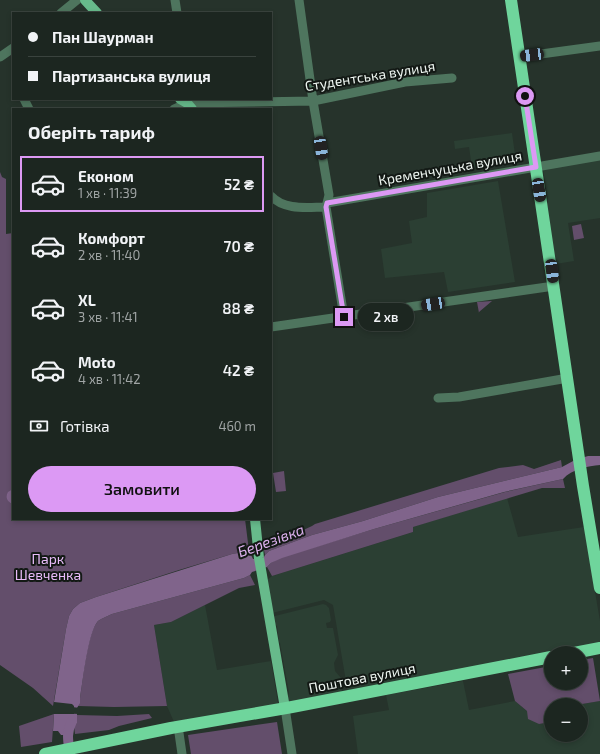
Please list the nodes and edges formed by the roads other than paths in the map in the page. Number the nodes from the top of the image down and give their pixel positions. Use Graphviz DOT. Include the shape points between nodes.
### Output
graph roads {
  1 [pos="77,0"];
  2 [pos="85,0"];
  3 [pos="175,0"];
  4 [pos="299,0"];
  5 [pos="511,0"];
  6 [pos="62,12"];
  7 [pos="96,12"];
  8 [pos="177,12"];
  9 [pos="600,46"];
  10 [pos="12,49"];
  11 [pos="0,57"];
  12 [pos="519,57"];
  13 [pos="452,78"];
  14 [pos="314,101"];
  15 [pos="187,103"];
  16 [pos="176,108"];
  17 [pos="600,156"];
  18 [pos="536,167"];
  19 [pos="272,197"];
  20 [pos="327,205"];
  21 [pos="554,286"];
  22 [pos="344,317"];
  23 [pos="272,327"];
  24 [pos="568,378"];
  25 [pos="438,398"];
  26 [pos="254,520"];
  27 [pos="600,588"];
  28 [pos="600,648"];
  29 [pos="588,650"];
  30 [pos="544,658"];
  31 [pos="285,708"];
  32 [pos="178,726"];
  33 [pos="48,753"];
  34 [pos="182,754"];
  35 [pos="292,754"];
  1 -- 6 [label="street"];
  2 -- 7 [label="main road"];
  3 -- 8 [label="street"];
  4 -- 14 [label="street"];
  5 -- 12 [label="highway"];
  9 -- 12 [label="street"];
  10 -- 11 [label="street"];
  12 -- 18 [label="highway"];
  13 -- 14 [label="street, Студентська вулиця" via="405,82"];
  14 -- 15 [label="street, Студентська вулиця"];
  14 -- 20 [label="street" via="329,195"];
  15 -- 16 [label="street, Студентська вулиця"];
  17 -- 18 [label="street, Кременчуцька вулиця"];
  18 -- 20 [label="street, Кременчуцька вулиця"];
  18 -- 21 [label="highway"];
  19 -- 20 [label="street, Кременчуцька вулиця" via="278,202 293,207"];
  20 -- 22 [label="street"];
  21 -- 22 [label="street"];
  21 -- 24 [label="highway"];
  22 -- 23 [label="street"];
  24 -- 25 [label="street" via="459,397"];
  24 -- 27 [label="highway"];
  26 -- 31 [label="main road"];
  28 -- 29 [label="highway"];
  30 -- 31 [label="highway, Поштова вулиця"];
  31 -- 32 [label="highway, Поштова вулиця"];
  31 -- 35 [label="street"];
  32 -- 33 [label="highway, Поштова вулиця"];
  32 -- 34 [label="street"];
}
